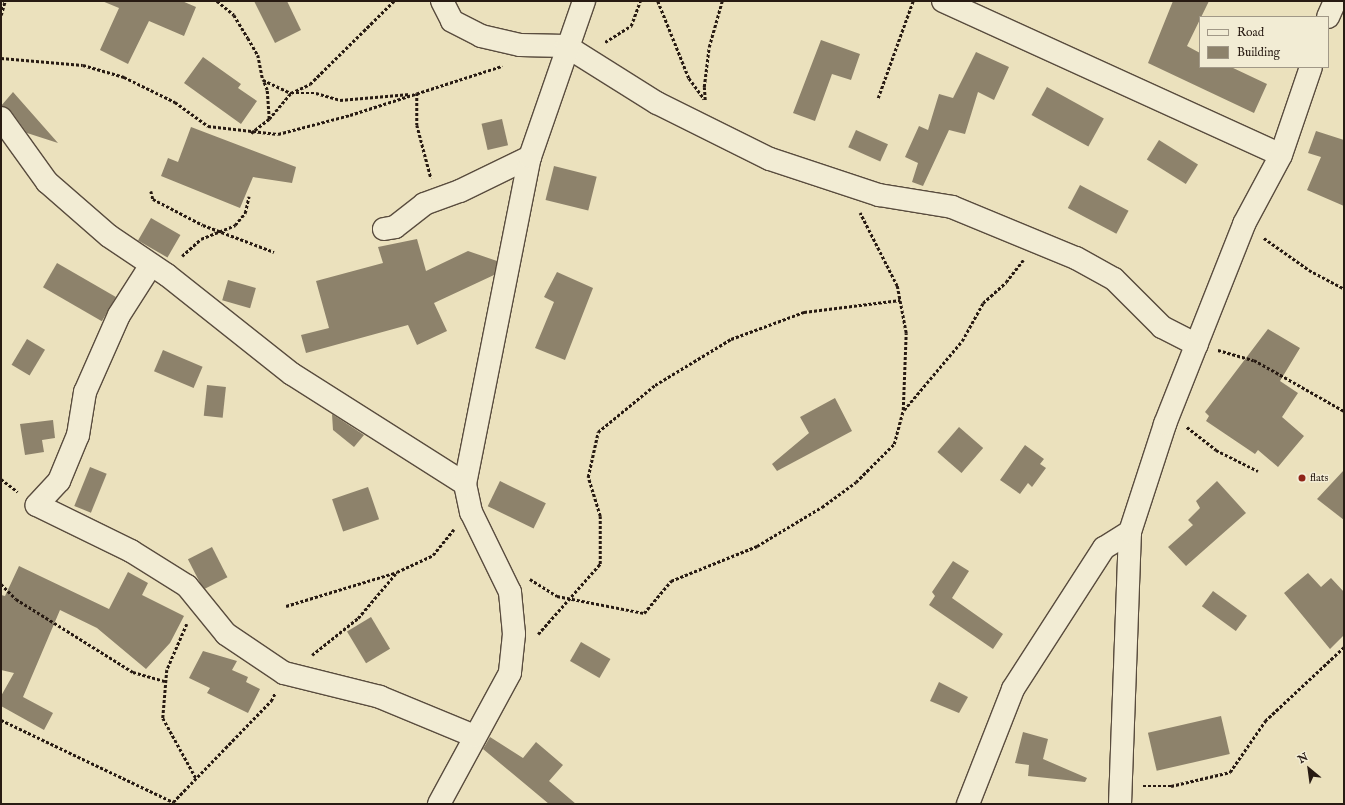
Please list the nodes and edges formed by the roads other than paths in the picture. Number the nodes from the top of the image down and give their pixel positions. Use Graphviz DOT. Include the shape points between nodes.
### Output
graph roads {
  1 [pos="442,1"];
  2 [pos="584,1"];
  3 [pos="943,1"];
  4 [pos="1335,1"];
  5 [pos="1328,16"];
  6 [pos="566,46"];
  7 [pos="1311,68"];
  8 [pos="1,118"];
  9 [pos="1281,155"];
  10 [pos="530,157"];
  11 [pos="384,229"];
  12 [pos="159,270"];
  13 [pos="1197,344"];
  14 [pos="464,484"];
  15 [pos="1130,532"];
  16 [pos="474,736"];
  17 [pos="1120,795"];
  18 [pos="439,804"];
  19 [pos="968,804"];
  1 -- 6 [label="street" via="452,22 481,36 520,45"];
  2 -- 6 [label="street"];
  3 -- 9 [label="street"];
  4 -- 5 [label="street"];
  6 -- 10 [label="street"];
  6 -- 13 [label="street" via="657,103 770,159 878,195 952,207 1037,242 1114,279 1148,317"];
  7 -- 9 [label="street"];
  8 -- 12 [label="street" via="47,182 109,236"];
  9 -- 13 [label="street" via="1244,224"];
  10 -- 11 [label="street" via="432,201 395,227"];
  10 -- 14 [label="street"];
  12 -- 14 [label="street" via="292,374"];
  12 -- 16 [label="street" via="119,315 85,392 78,435 59,481 37,505 131,551 188,586 226,634 284,673 380,697"];
  13 -- 15 [label="street" via="1170,413"];
  14 -- 16 [label="street" via="471,512 510,592 514,620 510,674"];
  15 -- 17 [label="street"];
  15 -- 19 [label="street" via="1104,548 1013,689"];
  16 -- 18 [label="street"];
}
